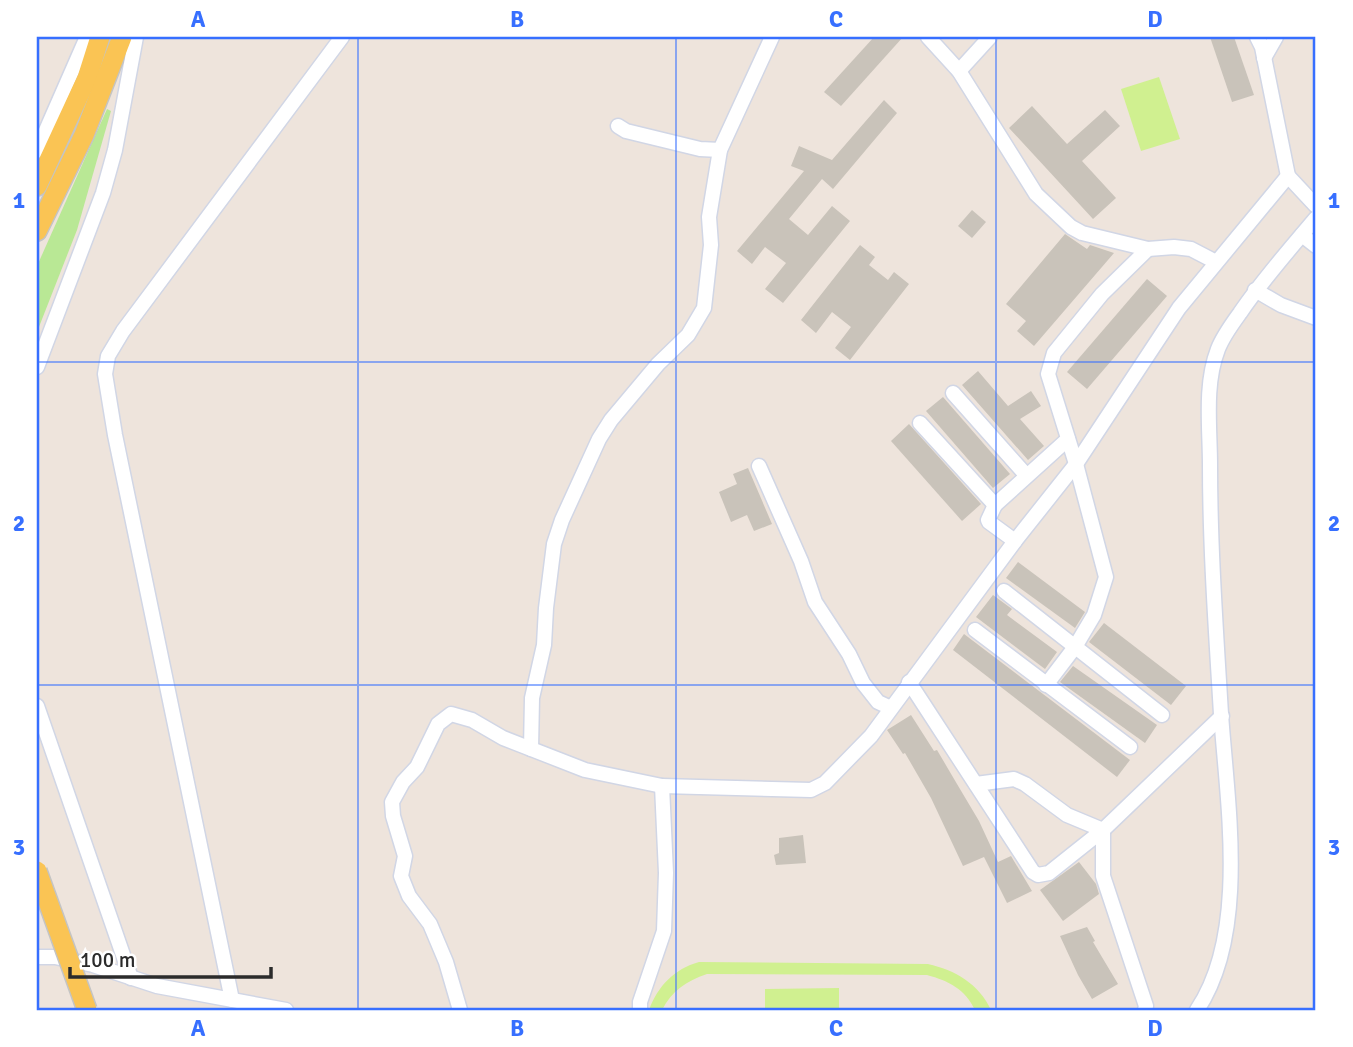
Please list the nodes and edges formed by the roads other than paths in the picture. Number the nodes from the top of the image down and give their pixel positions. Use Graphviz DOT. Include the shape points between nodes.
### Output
graph roads {
  1 [pos="87,37"];
  2 [pos="100,37"];
  3 [pos="121,37"];
  4 [pos="136,37"];
  5 [pos="342,37"];
  6 [pos="772,37"];
  7 [pos="928,37"];
  8 [pos="990,37"];
  9 [pos="1258,37"];
  10 [pos="1276,37"];
  11 [pos="1264,58"];
  12 [pos="959,71"];
  13 [pos="96,82"];
  14 [pos="618,126"];
  15 [pos="720,150"];
  16 [pos="37,151"];
  17 [pos="1288,176"];
  18 [pos="37,187"];
  19 [pos="1316,206"];
  20 [pos="1316,218"];
  21 [pos="37,231"];
  22 [pos="1302,235"];
  23 [pos="1316,246"];
  24 [pos="1148,249"];
  25 [pos="1216,262"];
  26 [pos="1255,290"];
  27 [pos="1313,311"];
  28 [pos="37,367"];
  29 [pos="953,393"];
  30 [pos="920,423"];
  31 [pos="1068,439"];
  32 [pos="1076,464"];
  33 [pos="759,466"];
  34 [pos="1026,475"];
  35 [pos="995,506"];
  36 [pos="1015,541"];
  37 [pos="1004,592"];
  38 [pos="975,630"];
  39 [pos="1075,647"];
  40 [pos="909,682"];
  41 [pos="1046,685"];
  42 [pos="37,706"];
  43 [pos="891,708"];
  44 [pos="1162,715"];
  45 [pos="1222,716"];
  46 [pos="1130,747"];
  47 [pos="531,749"];
  48 [pos="976,783"];
  49 [pos="662,786"];
  50 [pos="1103,830"];
  51 [pos="37,872"];
  52 [pos="37,900"];
  53 [pos="37,957"];
  54 [pos="131,978"];
  55 [pos="232,1000"];
  56 [pos="77,1010"];
  57 [pos="87,1010"];
  58 [pos="286,1010"];
  59 [pos="460,1010"];
  60 [pos="640,1010"];
  61 [pos="1145,1010"];
  62 [pos="1197,1010"];
  1 -- 16 [label="street"];
  2 -- 13 [label="main road"];
  3 -- 13 [label="main road"];
  4 -- 28 [label="street" via="103,193"];
  5 -- 55 [label="street" via="107,356 105,374 115,435"];
  6 -- 15 [label="street"];
  7 -- 12 [label="street"];
  8 -- 12 [label="street"];
  9 -- 11 [label="street"];
  10 -- 11 [label="street"];
  11 -- 17 [label="street"];
  12 -- 24 [label="street" via="1036,194 1061,220 1082,233"];
  13 -- 18 [label="main road"];
  13 -- 21 [label="main road" via="84,135"];
  14 -- 15 [label="street" via="700,149"];
  15 -- 47 [label="street" via="709,217 704,308 688,335 611,419 574,491 554,544 544,645 532,698"];
  17 -- 19 [label="street"];
  17 -- 25 [label="street"];
  20 -- 22 [label="street"];
  22 -- 23 [label="street"];
  22 -- 26 [label="street"];
  24 -- 25 [label="street" via="1191,249"];
  24 -- 31 [label="street" via="1102,294 1054,353 1048,374"];
  25 -- 32 [label="street" via="1179,308"];
  26 -- 27 [label="street" via="1281,305"];
  26 -- 45 [label="street" via="1218,348 1211,381 1210,511"];
  29 -- 34 [label="street"];
  30 -- 35 [label="street"];
  31 -- 32 [label="street"];
  31 -- 34 [label="street"];
  32 -- 36 [label="street"];
  32 -- 39 [label="street" via="1106,577 1094,615"];
  33 -- 43 [label="street" via="815,602 863,682 878,702"];
  34 -- 35 [label="street"];
  35 -- 36 [label="street" via="989,522"];
  36 -- 40 [label="street"];
  37 -- 39 [label="street"];
  38 -- 41 [label="street"];
  39 -- 41 [label="street"];
  39 -- 44 [label="street"];
  40 -- 43 [label="street"];
  40 -- 48 [label="street"];
  41 -- 46 [label="street"];
  42 -- 54 [label="street"];
  43 -- 49 [label="street" via="839,770 811,790"];
  45 -- 50 [label="street"];
  45 -- 62 [label="street" via="1229,796 1230,904 1217,965"];
  47 -- 49 [label="street" via="585,770"];
  47 -- 59 [label="street" via="452,715 438,724 417,767 392,802 405,856 401,876 430,924"];
  48 -- 50 [label="street" via="1014,779 1067,815"];
  48 -- 50 [label="street" via="1038,875 1049,873"];
  49 -- 60 [label="street" via="664,931"];
  50 -- 61 [label="street" via="1103,876"];
  51 -- 57 [label="main road, bridge"];
  52 -- 56 [label="main road"];
  53 -- 54 [label="street" via="93,965"];
  54 -- 55 [label="street"];
  55 -- 58 [label="street"];
}
